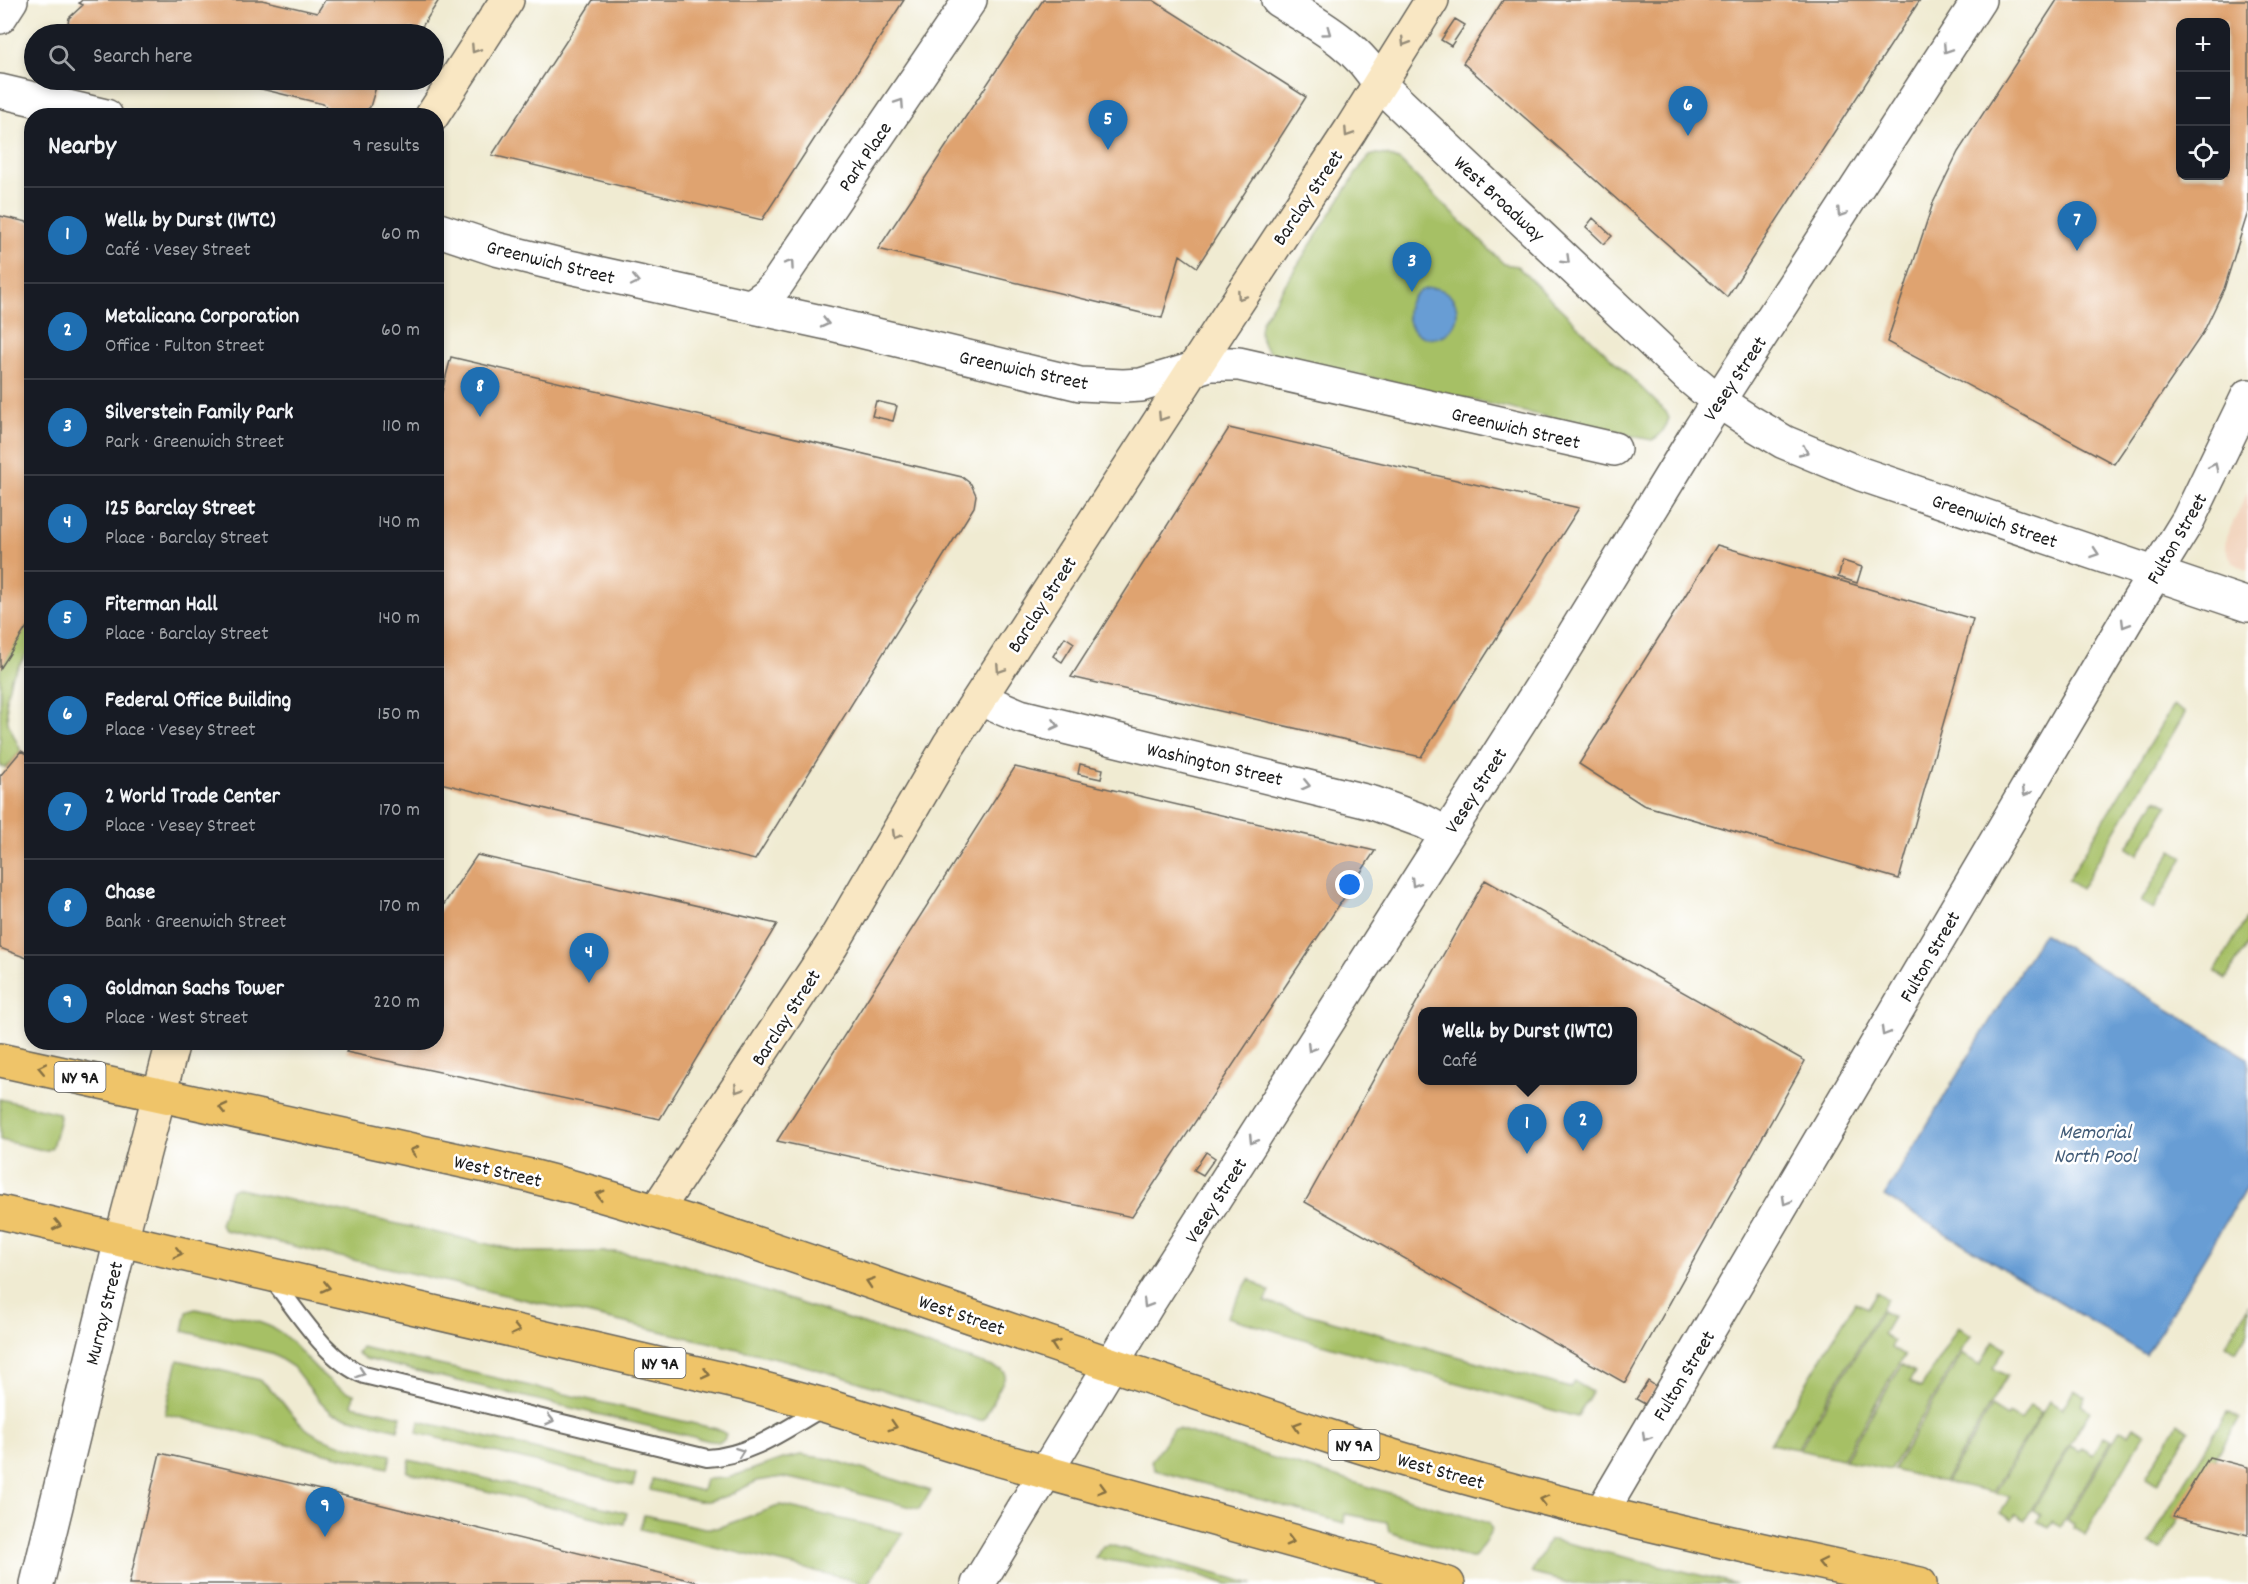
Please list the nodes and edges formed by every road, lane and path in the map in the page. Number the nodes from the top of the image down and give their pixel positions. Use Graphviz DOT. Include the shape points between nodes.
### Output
graph roads {
  1 [pos="11,0"];
  2 [pos="507,0"];
  3 [pos="970,0"];
  4 [pos="1278,0"];
  5 [pos="1432,0"];
  6 [pos="1979,0"];
  7 [pos="0,17"];
  8 [pos="1379,84"];
  9 [pos="0,91"];
  10 [pos="72,108"];
  11 [pos="437,108"];
  12 [pos="444,232"];
  13 [pos="751,306"];
  14 [pos="1194,368"];
  15 [pos="2248,396"];
  16 [pos="1718,401"];
  17 [pos="1614,449"];
  18 [pos="2156,574"];
  19 [pos="2248,605"];
  20 [pos="980,699"];
  21 [pos="1447,834"];
  22 [pos="171,1050"];
  23 [pos="0,1060"];
  24 [pos="161,1094"];
  25 [pos="656,1211"];
  26 [pos="0,1212"];
  27 [pos="121,1240"];
  28 [pos="269,1274"];
  29 [pos="1110,1365"];
  30 [pos="827,1406"];
  31 [pos="1046,1473"];
  32 [pos="1602,1513"];
  33 [pos="37,1584"];
  34 [pos="978,1584"];
  35 [pos="1448,1584"];
  36 [pos="1920,1584"];
  1 -- 7 [label="street"];
  2 -- 11 [label="main road, one-way"];
  13 -- 3 [label="street, Park Place, one-way" via="777,284"];
  4 -- 8 [label="street, West Broadway, one-way" via="1357,55"];
  5 -- 8 [label="main road, Barclay Street, one-way"];
  6 -- 16 [label="street, Vesey Street, one-way"];
  8 -- 14 [label="main road, Barclay Street, one-way"];
  8 -- 16 [label="street, West Broadway, one-way"];
  9 -- 10 [label="street"];
  12 -- 13 [label="street, Greenwich Street, one-way" via="556,264"];
  13 -- 14 [label="street, Greenwich Street, one-way" via="1080,384 1141,385"];
  14 -- 17 [label="street, Greenwich Street" via="1239,364"];
  14 -- 20 [label="main road, Barclay Street, one-way"];
  18 -- 15 [label="street, Fulton Street, one-way" via="2188,520"];
  16 -- 18 [label="street, Greenwich Street, one-way" via="1784,442 1822,459"];
  16 -- 21 [label="street, Vesey Street"];
  18 -- 19 [label="street, Greenwich Street"];
  18 -- 32 [label="street, Fulton Street, one-way"];
  20 -- 21 [label="street, Washington Street, one-way" via="1020,716 1373,803"];
  20 -- 25 [label="main road, Barclay Street, one-way" via="924,786 832,945"];
  21 -- 29 [label="street, Vesey Street, one-way"];
  22 -- 24 [label="main road, Murray Street"];
  24 -- 23 [label="highway, West Street / NY 9A, one-way"];
  25 -- 24 [label="highway, West Street / NY 9A, one-way" via="531,1176"];
  24 -- 27 [label="main road, Murray Street"];
  29 -- 25 [label="highway, West Street / NY 9A, one-way"];
  26 -- 27 [label="highway, NY 9A, one-way"];
  27 -- 28 [label="highway, NY 9A, one-way"];
  27 -- 33 [label="street, Murray Street"];
  28 -- 30 [label="highway, NY 9A, one-way" via="683,1368"];
  28 -- 30 [label="lane, one-way" via="317,1336 351,1370 707,1458 739,1453"];
  29 -- 31 [label="street, Vesey Street"];
  32 -- 29 [label="highway, West Street / NY 9A, one-way" via="1422,1465"];
  30 -- 31 [label="highway, NY 9A, one-way"];
  31 -- 34 [label="street, Vesey Street"];
  31 -- 35 [label="highway, NY 9A, one-way"];
  36 -- 32 [label="highway, West Street / NY 9A, one-way"];
}
